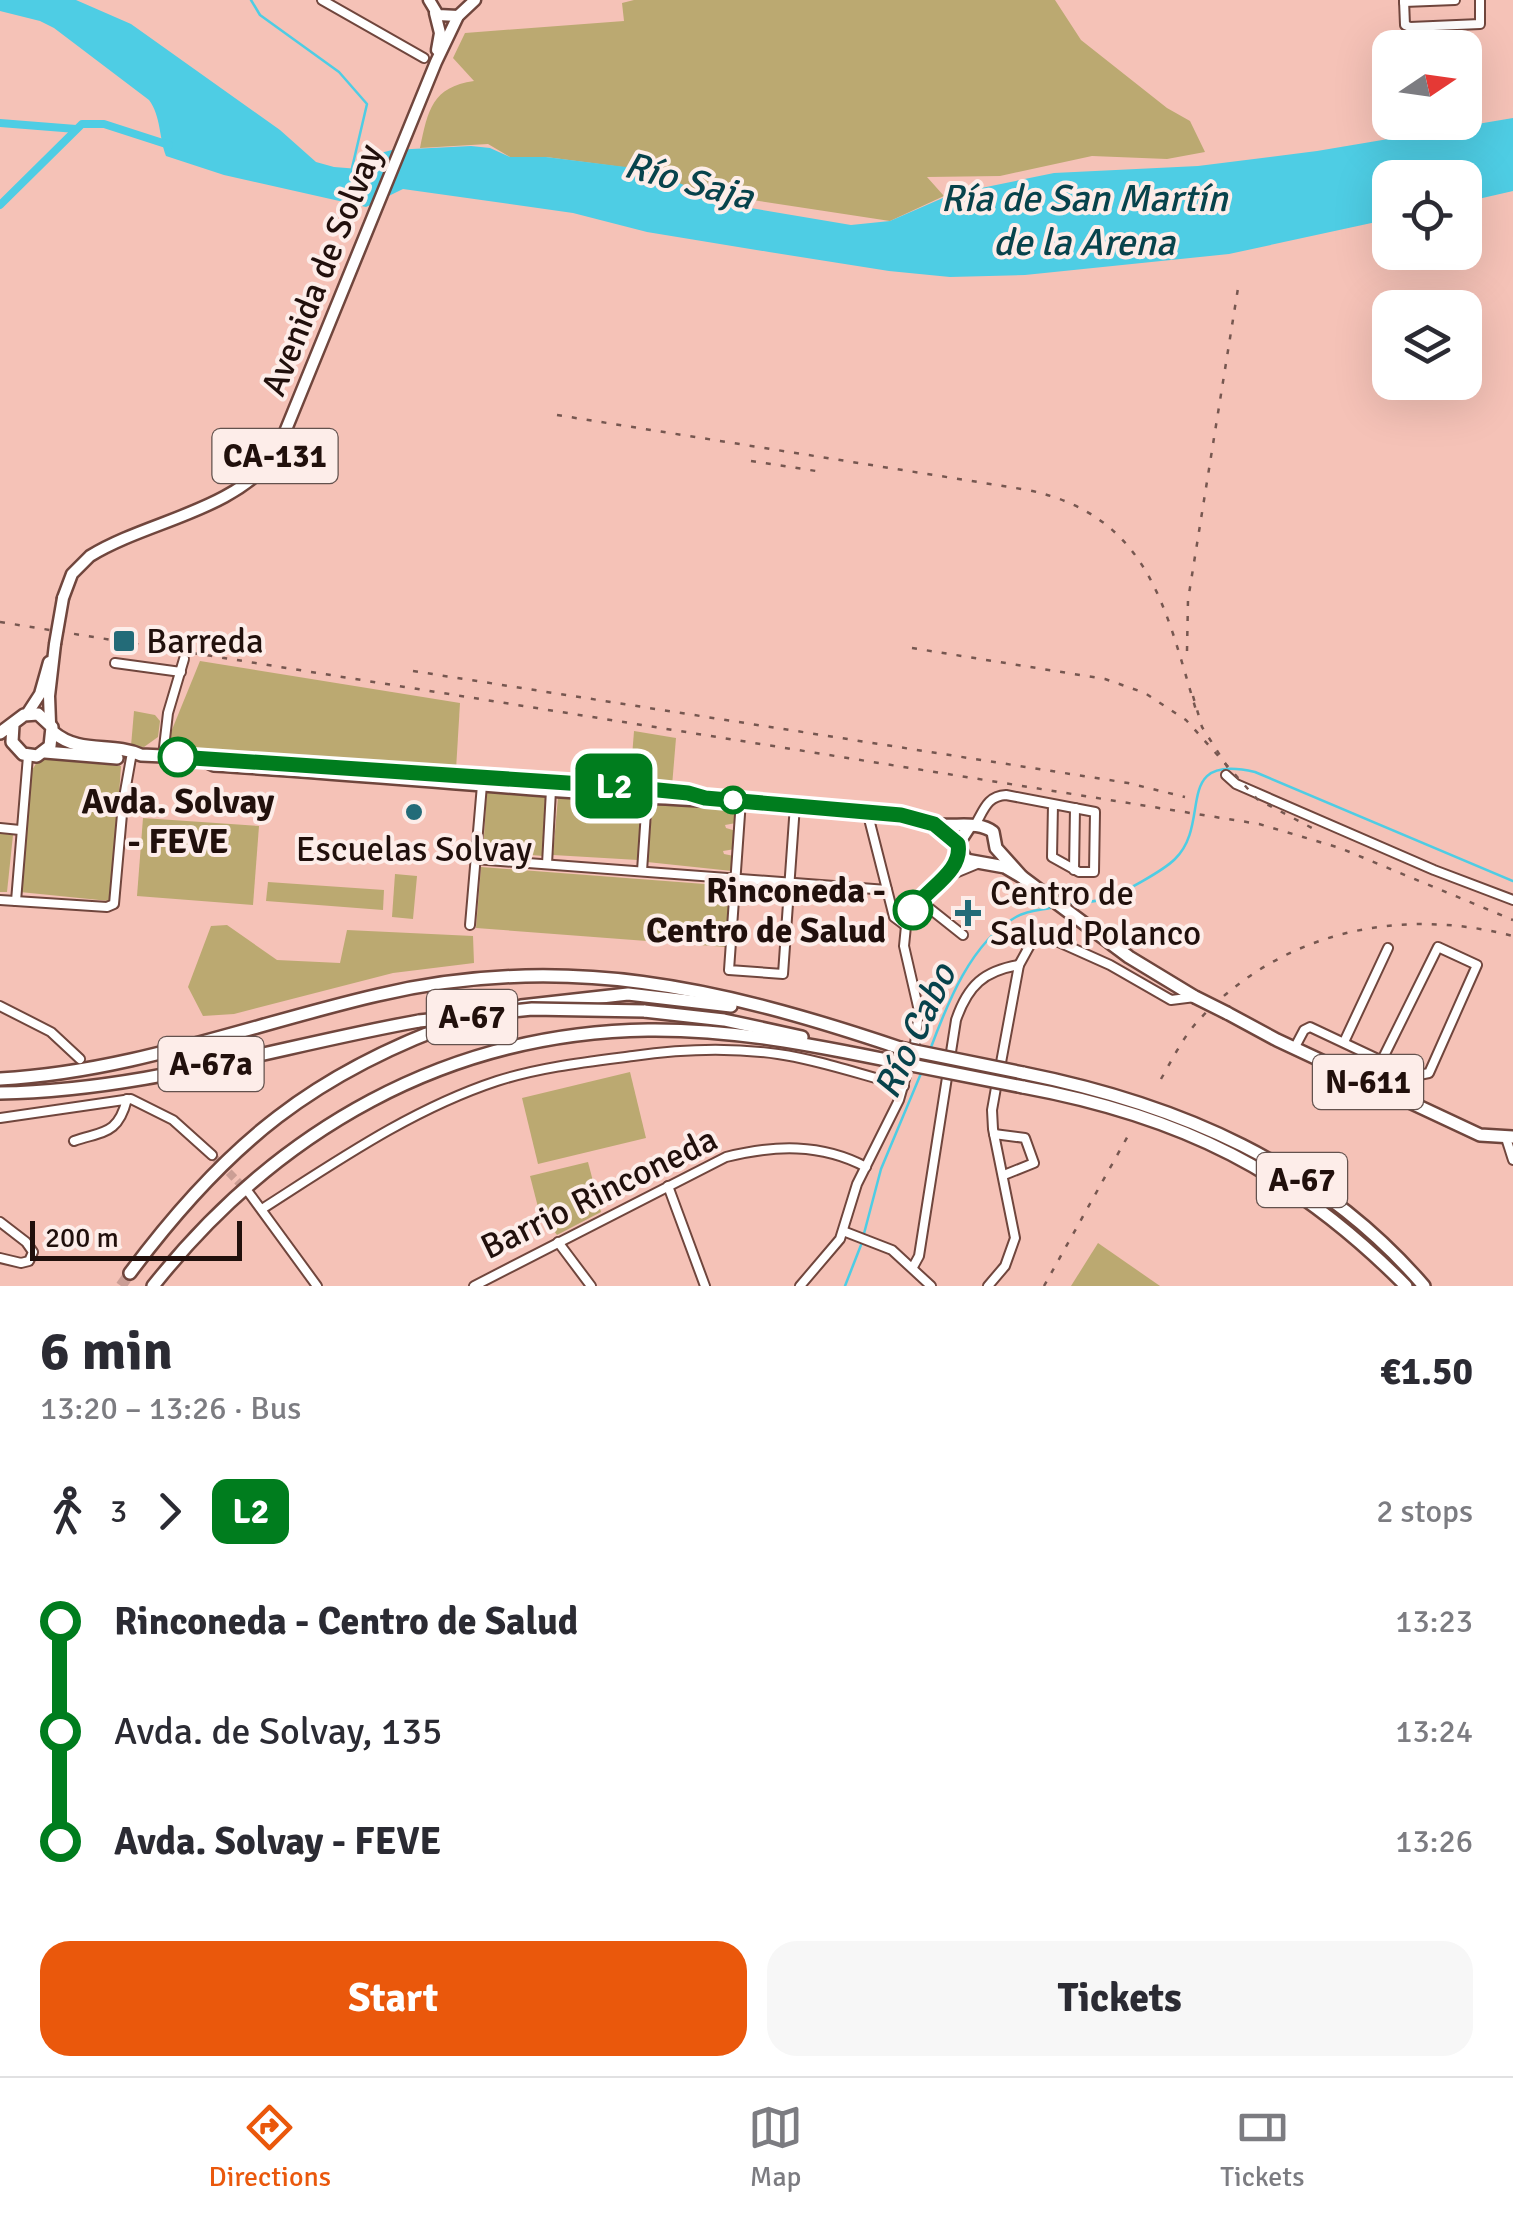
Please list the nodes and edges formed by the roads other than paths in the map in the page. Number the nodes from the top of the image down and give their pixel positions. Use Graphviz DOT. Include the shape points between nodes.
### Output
graph roads {
  1 [pos="322,0"];
  2 [pos="429,0"];
  3 [pos="1456,0"];
  4 [pos="1480,0"];
  5 [pos="1404,1"];
  6 [pos="471,2"];
  7 [pos="435,12"];
  8 [pos="458,16"];
  9 [pos="430,60"];
  10 [pos="55,648"];
  11 [pos="184,659"];
  12 [pos="115,663"];
  13 [pos="180,672"];
  14 [pos="27,714"];
  15 [pos="13,725"];
  16 [pos="52,727"];
  17 [pos="0,733"];
  18 [pos="162,741"];
  19 [pos="0,746"];
  20 [pos="14,746"];
  21 [pos="46,752"];
  22 [pos="28,756"];
  23 [pos="140,756"];
  24 [pos="163,756"];
  25 [pos="201,759"];
  26 [pos="1226,775"];
  27 [pos="482,785"];
  28 [pos="551,790"];
  29 [pos="646,797"];
  30 [pos="705,798"];
  31 [pos="741,800"];
  32 [pos="1053,804"];
  33 [pos="795,805"];
  34 [pos="1075,808"];
  35 [pos="867,811"];
  36 [pos="934,824"];
  37 [pos="977,826"];
  38 [pos="0,828"];
  39 [pos="20,830"];
  40 [pos="959,848"];
  41 [pos="996,848"];
  42 [pos="475,859"];
  43 [pos="981,863"];
  44 [pos="547,864"];
  45 [pos="1074,870"];
  46 [pos="642,871"];
  47 [pos="1022,877"];
  48 [pos="736,878"];
  49 [pos="940,880"];
  50 [pos="790,882"];
  51 [pos="888,890"];
  52 [pos="0,900"];
  53 [pos="919,900"];
  54 [pos="1513,900"];
  55 [pos="16,901"];
  56 [pos="470,925"];
  57 [pos="906,926"];
  58 [pos="963,935"];
  59 [pos="1388,948"];
  60 [pos="1019,965"];
  61 [pos="1195,996"];
  62 [pos="0,1006"];
  63 [pos="1344,1042"];
  64 [pos="1295,1047"];
  65 [pos="900,1048"];
  66 [pos="80,1059"];
  67 [pos="1382,1060"];
  68 [pos="896,1062"];
  69 [pos="0,1079"];
  70 [pos="904,1086"];
  71 [pos="0,1094"];
  72 [pos="128,1099"];
  73 [pos="0,1118"];
  74 [pos="994,1134"];
  75 [pos="1510,1137"];
  76 [pos="74,1141"];
  77 [pos="212,1155"];
  78 [pos="1513,1160"];
  79 [pos="866,1167"];
  80 [pos="1004,1175"];
  81 [pos="668,1186"];
  82 [pos="249,1194"];
  83 [pos="262,1209"];
  84 [pos="0,1222"];
  85 [pos="843,1231"];
  86 [pos="558,1242"];
  87 [pos="0,1258"];
  88 [pos="913,1268"];
  89 [pos="130,1274"];
  90 [pos="153,1286"];
  91 [pos="317,1286"];
  92 [pos="474,1286"];
  93 [pos="591,1286"];
  94 [pos="705,1286"];
  95 [pos="800,1286"];
  96 [pos="930,1286"];
  97 [pos="988,1286"];
  98 [pos="1406,1286"];
  99 [pos="1424,1286"];
  1 -- 9 [label="street"];
  2 -- 7 [label="main road, CA-131"];
  3 -- 5 [label="street"];
  4 -- 5 [label="street" via="1480,24 1410,27 1404,24"];
  6 -- 8 [label="main road, CA-131"];
  7 -- 8 [label="main road"];
  7 -- 9 [label="main road, CA-131" via="440,33"];
  8 -- 9 [label="main road, CA-131"];
  9 -- 10 [label="main road, Avenida de Solvay / CA-131, bridge" via="426,86 278,450 235,491 90,556 72,574"];
  10 -- 14 [label="main road, CA-131"];
  10 -- 16 [label="main road, CA-131"];
  11 -- 13 [label="street"];
  12 -- 13 [label="street"];
  13 -- 18 [label="street"];
  14 -- 15 [label="highway"];
  14 -- 16 [label="highway, N-611" via="42,716"];
  15 -- 17 [label="highway"];
  15 -- 20 [label="highway"];
  16 -- 21 [label="highway"];
  16 -- 23 [label="highway, N-611" via="78,746"];
  18 -- 23 [label="street"];
  18 -- 24 [label="street"];
  19 -- 20 [label="highway"];
  20 -- 22 [label="highway"];
  21 -- 22 [label="highway, N-611"];
  21 -- 23 [label="highway, N-611"];
  22 -- 39 [label="street"];
  23 -- 24 [label="highway, N-611"];
  23 -- 55 [label="street" via="123,803 114,904"];
  24 -- 25 [label="highway, N-611"];
  25 -- 27 [label="highway, N-611"];
  25 -- 30 [label="highway, N-611" via="628,787"];
  26 -- 54 [label="street" via="1337,829"];
  27 -- 28 [label="highway, N-611"];
  27 -- 42 [label="street"];
  28 -- 29 [label="highway, N-611"];
  28 -- 44 [label="street"];
  29 -- 30 [label="highway, N-611"];
  29 -- 46 [label="street"];
  30 -- 31 [label="highway, N-611"];
  31 -- 33 [label="highway, N-611"];
  31 -- 48 [label="street"];
  32 -- 34 [label="street"];
  32 -- 37 [label="street" via="999,796 989,800"];
  32 -- 45 [label="street" via="1052,858"];
  33 -- 35 [label="highway, N-611"];
  33 -- 50 [label="street"];
  34 -- 45 [label="street"];
  34 -- 45 [label="street" via="1095,812 1094,872"];
  35 -- 36 [label="highway, N-611"];
  35 -- 51 [label="street"];
  36 -- 37 [label="highway, N-611"];
  36 -- 40 [label="highway, N-611"];
  37 -- 40 [label="highway"];
  37 -- 41 [label="highway, N-611" via="995,837"];
  38 -- 39 [label="street"];
  39 -- 55 [label="street"];
  40 -- 43 [label="highway, N-611" via="966,860"];
  40 -- 49 [label="street"];
  41 -- 43 [label="highway"];
  41 -- 47 [label="highway, N-611"];
  42 -- 44 [label="street"];
  42 -- 56 [label="street"];
  43 -- 47 [label="highway, N-611"];
  43 -- 49 [label="street"];
  44 -- 46 [label="street"];
  46 -- 48 [label="street"];
  47 -- 61 [label="highway, N-611" via="1148,970"];
  48 -- 50 [label="street"];
  48 -- 50 [label="street" via="729,970 783,974"];
  49 -- 53 [label="street"];
  50 -- 51 [label="street"];
  51 -- 57 [label="street" via="894,917"];
  52 -- 55 [label="street"];
  53 -- 57 [label="street"];
  53 -- 58 [label="street"];
  57 -- 70 [label="street" via="904,946 920,1011"];
  59 -- 63 [label="street"];
  60 -- 61 [label="street" via="1031,938 1043,934 1172,1000"];
  60 -- 74 [label="street" via="992,1110"];
  60 -- 88 [label="street" via="979,978 962,1001"];
  61 -- 64 [label="highway, N-611, bridge"];
  62 -- 66 [label="street" via="51,1032"];
  63 -- 64 [label="street" via="1306,1027"];
  63 -- 67 [label="street"];
  64 -- 75 [label="highway, N-611" via="1480,1135"];
  65 -- 69 [label="highway, A-67a" via="684,987 532,975 398,990 137,1060"];
  65 -- 89 [label="highway, A-67" via="660,995 569,998 469,1018 374,1056 284,1110 198,1188"];
  65 -- 99 [label="highway, A-67, bridge" via="1136,1100 1228,1137 1322,1193"];
  67 -- 67 [label="street" via="1414,1076 1430,1073 1478,965 1438,947"];
  68 -- 71 [label="highway, A-67a, bridge" via="756,1026 644,1011 532,1008 419,1021 125,1082"];
  68 -- 90 [label="highway, A-67" via="776,1039 675,1030 594,1034 496,1051 381,1095 311,1135 236,1194"];
  68 -- 98 [label="highway, A-67, bridge" via="1153,1119 1258,1167 1318,1206"];
  70 -- 79 [label="street"];
  70 -- 83 [label="street" via="744,1050 582,1062 456,1097"];
  72 -- 73 [label="street"];
  72 -- 76 [label="street" via="106,1132"];
  72 -- 77 [label="street" via="173,1120"];
  74 -- 80 [label="street"];
  74 -- 80 [label="street" via="1025,1138 1034,1164"];
  75 -- 78 [label="street"];
  79 -- 81 [label="street, Barrio Rinconeda" via="818,1150 766,1149 713,1162"];
  79 -- 85 [label="street"];
  80 -- 97 [label="street" via="1014,1238 1005,1266"];
  81 -- 86 [label="street, Barrio Rinconeda"];
  81 -- 94 [label="street"];
  82 -- 83 [label="street"];
  83 -- 91 [label="street"];
  84 -- 87 [label="street" via="32,1252 24,1263"];
  85 -- 88 [label="street" via="892,1250"];
  85 -- 95 [label="street"];
  86 -- 92 [label="street, Barrio Rinconeda"];
  86 -- 93 [label="street"];
  88 -- 96 [label="street"];
}
